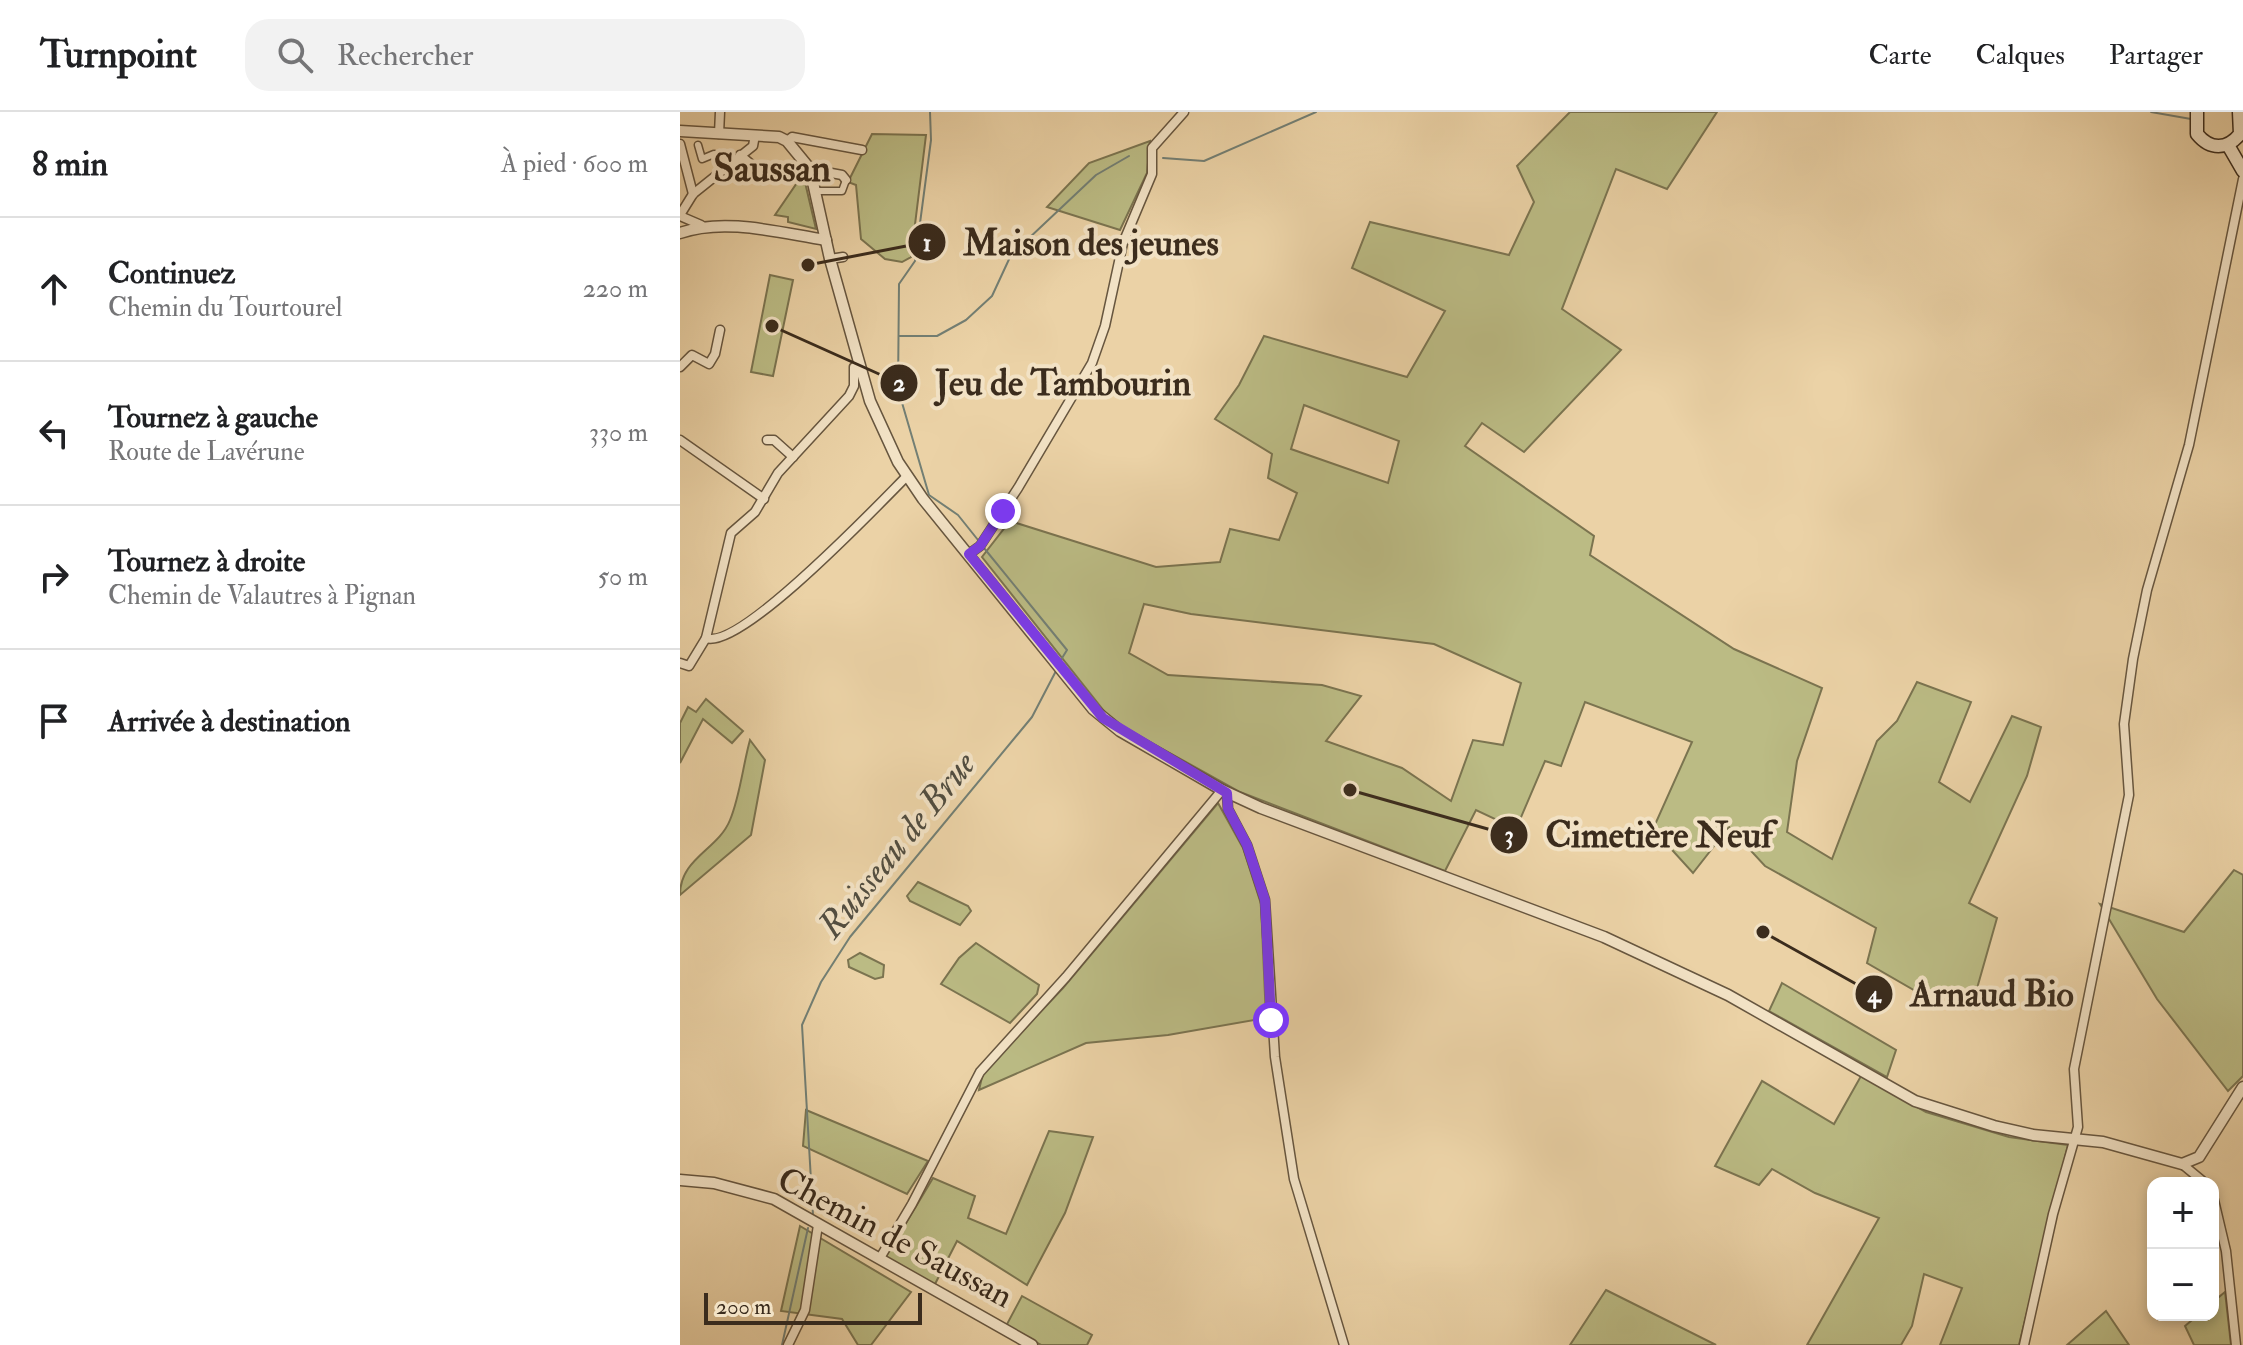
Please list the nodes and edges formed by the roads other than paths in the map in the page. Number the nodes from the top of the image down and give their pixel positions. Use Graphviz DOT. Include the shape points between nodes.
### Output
graph roads {
  1 [pos="720,112"];
  2 [pos="1184,112"];
  3 [pos="2197,112"];
  4 [pos="2239,112"];
  5 [pos="680,131"];
  6 [pos="719,134"];
  7 [pos="755,135"];
  8 [pos="698,138"];
  9 [pos="787,141"];
  10 [pos="2231,143"];
  11 [pos="680,144"];
  12 [pos="862,150"];
  13 [pos="740,155"];
  14 [pos="718,158"];
  15 [pos="2243,160"];
  16 [pos="726,166"];
  17 [pos="810,169"];
  18 [pos="2243,171"];
  19 [pos="764,175"];
  20 [pos="2243,179"];
  21 [pos="846,180"];
  22 [pos="816,191"];
  23 [pos="693,194"];
  24 [pos="680,215"];
  25 [pos="701,225"];
  26 [pos="680,233"];
  27 [pos="826,240"];
  28 [pos="843,257"];
  29 [pos="830,259"];
  30 [pos="720,330"];
  31 [pos="860,364"];
  32 [pos="680,367"];
  33 [pos="680,440"];
  34 [pos="767,440"];
  35 [pos="793,457"];
  36 [pos="907,476"];
  37 [pos="764,499"];
  38 [pos="969,554"];
  39 [pos="706,638"];
  40 [pos="685,665"];
  41 [pos="1224,792"];
  42 [pos="2243,1087"];
  43 [pos="2074,1140"];
  44 [pos="2182,1164"];
  45 [pos="2198,1177"];
  46 [pos="680,1180"];
  47 [pos="2219,1221"];
  48 [pos="818,1225"];
  49 [pos="880,1258"];
  50 [pos="788,1345"];
  51 [pos="1032,1345"];
  52 [pos="1344,1345"];
  53 [pos="2024,1345"];
  54 [pos="2236,1345"];
  1 -- 6 [label="street"];
  2 -- 38 [label="street" via="1152,148 1152,174 1123,243 1092,363 1018,488 980,546"];
  3 -- 10 [label="main road" via="2194,126 2203,141 2215,147"];
  4 -- 10 [label="main road" via="2242,126"];
  5 -- 8 [label="street"];
  6 -- 7 [label="street"];
  6 -- 8 [label="street"];
  7 -- 9 [label="street"];
  7 -- 13 [label="street" via="753,146"];
  8 -- 14 [label="street" via="702,159 714,154"];
  9 -- 12 [label="street" via="805,137"];
  9 -- 17 [label="street"];
  10 -- 15 [label="main road"];
  10 -- 18 [label="main road"];
  11 -- 23 [label="street"];
  13 -- 16 [label="street"];
  13 -- 19 [label="street"];
  14 -- 16 [label="street"];
  16 -- 23 [label="street"];
  17 -- 21 [label="street"];
  17 -- 22 [label="street"];
  20 -- 43 [label="street" via="2189,445 2133,659 2124,724 2129,795 2076,1055"];
  21 -- 22 [label="street" via="842,191"];
  22 -- 27 [label="street"];
  23 -- 24 [label="street"];
  24 -- 25 [label="street"];
  25 -- 26 [label="street"];
  25 -- 27 [label="street"];
  27 -- 29 [label="street"];
  28 -- 29 [label="street"];
  29 -- 31 [label="street"];
  30 -- 32 [label="street" via="709,364 692,355"];
  31 -- 35 [label="street" via="854,367 849,396"];
  31 -- 36 [label="street" via="870,401"];
  33 -- 37 [label="street"];
  34 -- 35 [label="street"];
  35 -- 37 [label="street"];
  36 -- 38 [label="street"];
  36 -- 39 [label="street" via="789,591 723,639"];
  37 -- 39 [label="street" via="731,533"];
  38 -- 41 [label="street" via="1093,709"];
  39 -- 40 [label="street"];
  41 -- 43 [label="street" via="1604,937 1728,995 1915,1101 1994,1126"];
  41 -- 49 [label="street" via="980,1072"];
  41 -- 52 [label="street" via="1265,900 1275,1057 1294,1179"];
  42 -- 44 [label="street" via="2199,1157"];
  43 -- 44 [label="street" via="2103,1142"];
  43 -- 53 [label="street"];
  44 -- 45 [label="street"];
  46 -- 48 [label="street, Chemin de Saussan" via="747,1190"];
  47 -- 54 [label="street"];
  48 -- 49 [label="street, Chemin de Saussan"];
  48 -- 50 [label="street" via="805,1310"];
  49 -- 51 [label="street, Chemin de Saussan"];
}
